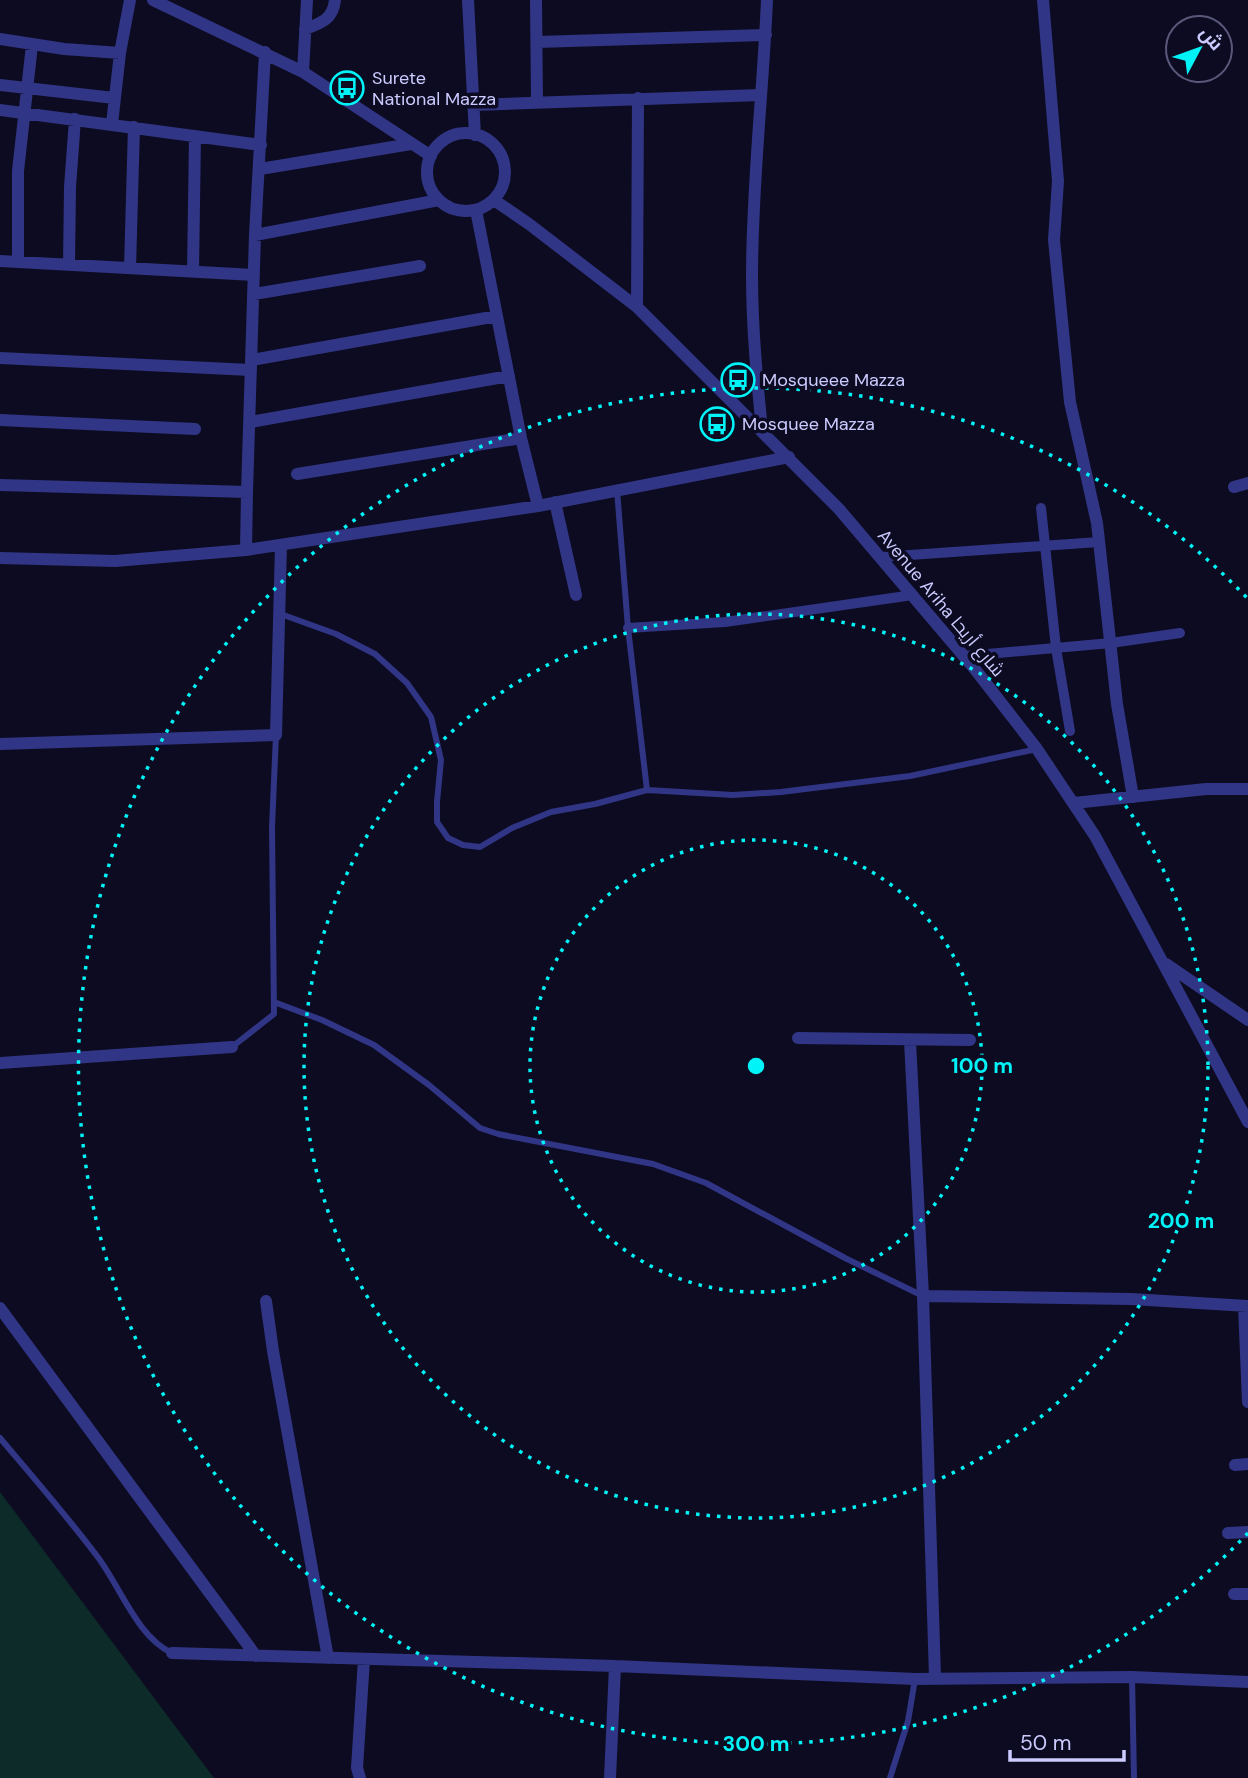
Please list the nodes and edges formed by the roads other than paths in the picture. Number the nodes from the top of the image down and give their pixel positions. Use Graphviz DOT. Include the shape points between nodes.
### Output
graph roads {
  1 [pos="130,0"];
  2 [pos="153,0"];
  3 [pos="307,0"];
  4 [pos="335,0"];
  5 [pos="468,0"];
  6 [pos="536,0"];
  7 [pos="767,0"];
  8 [pos="1043,0"];
  9 [pos="305,29"];
  10 [pos="766,35"];
  11 [pos="0,40"];
  12 [pos="537,42"];
  13 [pos="32,45"];
  14 [pos="265,52"];
  15 [pos="120,53"];
  16 [pos="303,72"];
  17 [pos="0,85"];
  18 [pos="26,88"];
  19 [pos="71,93"];
  20 [pos="760,95"];
  21 [pos="114,98"];
  22 [pos="638,98"];
  23 [pos="537,101"];
  24 [pos="473,105"];
  25 [pos="0,110"];
  26 [pos="25,113"];
  27 [pos="71,119"];
  28 [pos="112,124"];
  29 [pos="134,127"];
  30 [pos="475,135"];
  31 [pos="195,136"];
  32 [pos="411,144"];
  33 [pos="261,145"];
  34 [pos="431,156"];
  35 [pos="260,169"];
  36 [pos="439,200"];
  37 [pos="494,200"];
  38 [pos="476,210"];
  39 [pos="255,234"];
  40 [pos="0,261"];
  41 [pos="18,262"];
  42 [pos="69,265"];
  43 [pos="419,266"];
  44 [pos="130,268"];
  45 [pos="193,272"];
  46 [pos="254,275"];
  47 [pos="254,294"];
  48 [pos="637,307"];
  49 [pos="497,316"];
  50 [pos="0,358"];
  51 [pos="251,365"];
  52 [pos="509,376"];
  53 [pos="0,420"];
  54 [pos="250,422"];
  55 [pos="195,429"];
  56 [pos="762,430"];
  57 [pos="521,438"];
  58 [pos="789,457"];
  59 [pos="297,474"];
  60 [pos="1248,483"];
  61 [pos="0,485"];
  62 [pos="1234,487"];
  63 [pos="617,490"];
  64 [pos="247,492"];
  65 [pos="555,502"];
  66 [pos="538,506"];
  67 [pos="1041,508"];
  68 [pos="1099,542"];
  69 [pos="281,545"];
  70 [pos="1044,546"];
  71 [pos="246,550"];
  72 [pos="881,557"];
  73 [pos="0,558"];
  74 [pos="576,595"];
  75 [pos="913,595"];
  76 [pos="278,613"];
  77 [pos="628,628"];
  78 [pos="1180,633"];
  79 [pos="1111,643"];
  80 [pos="1056,648"];
  81 [pos="965,656"];
  82 [pos="1070,731"];
  83 [pos="276,735"];
  84 [pos="0,744"];
  85 [pos="1037,749"];
  86 [pos="1248,789"];
  87 [pos="647,790"];
  88 [pos="1133,797"];
  89 [pos="1073,803"];
  90 [pos="1163,961"];
  91 [pos="274,1002"];
  92 [pos="1248,1020"];
  93 [pos="798,1038"];
  94 [pos="970,1040"];
  95 [pos="910,1041"];
  96 [pos="232,1047"];
  97 [pos="0,1063"];
  98 [pos="1248,1122"];
  99 [pos="923,1296"];
  100 [pos="266,1301"];
  101 [pos="1246,1306"];
  102 [pos="0,1308"];
  103 [pos="1248,1402"];
  104 [pos="0,1438"];
  105 [pos="1248,1532"];
  106 [pos="1228,1533"];
  107 [pos="1234,1594"];
  108 [pos="1248,1594"];
  109 [pos="172,1653"];
  110 [pos="256,1656"];
  111 [pos="328,1658"];
  112 [pos="364,1659"];
  113 [pos="615,1666"];
  114 [pos="935,1677"];
  115 [pos="1132,1677"];
  116 [pos="915,1679"];
  117 [pos="1248,1682"];
  118 [pos="360,1778"];
  119 [pos="610,1778"];
  120 [pos="890,1778"];
  121 [pos="1134,1778"];
  1 -- 15 [label="street"];
  2 -- 14 [label="street"];
  3 -- 9 [label="street"];
  4 -- 9 [label="street" via="327,20"];
  5 -- 24 [label="street"];
  6 -- 12 [label="street"];
  7 -- 10 [label="street"];
  8 -- 68 [label="street" via="1058,181 1054,240 1069,388"];
  9 -- 16 [label="street"];
  10 -- 12 [label="street"];
  10 -- 20 [label="street"];
  11 -- 13 [label="street"];
  12 -- 23 [label="street"];
  13 -- 15 [label="street"];
  13 -- 18 [label="street"];
  14 -- 16 [label="street"];
  14 -- 33 [label="street"];
  15 -- 21 [label="street"];
  16 -- 32 [label="street"];
  17 -- 18 [label="street"];
  18 -- 19 [label="street"];
  18 -- 26 [label="street"];
  19 -- 21 [label="street"];
  19 -- 27 [label="street"];
  20 -- 22 [label="street"];
  20 -- 56 [label="street" via="752,275"];
  21 -- 28 [label="street"];
  22 -- 23 [label="street"];
  22 -- 48 [label="street"];
  23 -- 24 [label="street"];
  24 -- 30 [label="street"];
  25 -- 26 [label="street"];
  26 -- 27 [label="street"];
  26 -- 41 [label="street" via="18,172"];
  27 -- 28 [label="street"];
  27 -- 42 [label="street"];
  28 -- 29 [label="street"];
  29 -- 31 [label="street"];
  29 -- 44 [label="street"];
  30 -- 34 [label="street" via="454,135"];
  30 -- 37 [label="street" via="495,146 505,167 505,179"];
  31 -- 33 [label="street"];
  31 -- 45 [label="street"];
  32 -- 34 [label="street"];
  32 -- 35 [label="street"];
  33 -- 35 [label="street"];
  34 -- 36 [label="street" via="428,179"];
  35 -- 39 [label="street"];
  36 -- 38 [label="street" via="450,208"];
  36 -- 39 [label="street"];
  37 -- 38 [label="street"];
  37 -- 48 [label="street, Avenue Ariha شارع أريحا"];
  38 -- 49 [label="street"];
  39 -- 46 [label="street"];
  40 -- 41 [label="street"];
  41 -- 42 [label="street"];
  42 -- 44 [label="street"];
  43 -- 47 [label="street"];
  44 -- 45 [label="street"];
  45 -- 46 [label="street"];
  46 -- 47 [label="street"];
  47 -- 51 [label="street"];
  48 -- 56 [label="street, Avenue Ariha شارع أريحا"];
  49 -- 51 [label="street"];
  49 -- 52 [label="street"];
  50 -- 51 [label="street"];
  51 -- 54 [label="street"];
  52 -- 54 [label="street"];
  52 -- 57 [label="street"];
  53 -- 55 [label="street"];
  54 -- 64 [label="street"];
  56 -- 58 [label="street, Avenue Ariha شارع أريحا"];
  57 -- 59 [label="street"];
  57 -- 66 [label="street"];
  58 -- 63 [label="street"];
  58 -- 72 [label="street, Avenue Ariha شارع أريحا"];
  60 -- 62 [label="street"];
  61 -- 64 [label="street"];
  63 -- 65 [label="street"];
  63 -- 77 [label="lane"];
  64 -- 71 [label="street"];
  65 -- 66 [label="street"];
  65 -- 74 [label="street"];
  66 -- 69 [label="street"];
  67 -- 70 [label="street"];
  68 -- 70 [label="street"];
  68 -- 79 [label="street"];
  69 -- 71 [label="street"];
  69 -- 76 [label="street"];
  70 -- 72 [label="street"];
  70 -- 80 [label="street"];
  71 -- 73 [label="street" via="115,561"];
  72 -- 75 [label="street, Avenue Ariha شارع أريحا"];
  75 -- 77 [label="street" via="725,622"];
  75 -- 81 [label="street, Avenue Ariha شارع أريحا"];
  76 -- 83 [label="street"];
  76 -- 87 [label="lane" via="375,654 407,683 431,717 441,760 437,822 448,838 480,847 551,812"];
  77 -- 87 [label="lane"];
  78 -- 79 [label="street"];
  79 -- 80 [label="street"];
  79 -- 88 [label="street"];
  80 -- 81 [label="street"];
  80 -- 82 [label="street"];
  81 -- 85 [label="street, Avenue Ariha شارع أريحا"];
  83 -- 84 [label="street"];
  83 -- 91 [label="lane"];
  85 -- 87 [label="lane" via="910,776 782,792 733,795"];
  85 -- 89 [label="street, Avenue Ariha شارع أريحا"];
  86 -- 88 [label="street"];
  88 -- 89 [label="street"];
  89 -- 90 [label="street, Avenue Ariha شارع أريحا"];
  90 -- 92 [label="street"];
  90 -- 98 [label="street, Avenue Ariha شارع أريحا"];
  91 -- 96 [label="lane" via="272,1018"];
  91 -- 99 [label="lane" via="374,1045 429,1084 480,1129 653,1164 695,1180"];
  93 -- 95 [label="street"];
  94 -- 95 [label="street"];
  95 -- 99 [label="street"];
  96 -- 97 [label="street"];
  99 -- 101 [label="street"];
  99 -- 114 [label="street"];
  100 -- 111 [label="street"];
  101 -- 103 [label="street"];
  102 -- 110 [label="street"];
  104 -- 109 [label="lane" via="99,1558 146,1633"];
  105 -- 106 [label="street"];
  107 -- 108 [label="street"];
  109 -- 110 [label="street"];
  110 -- 111 [label="street"];
  111 -- 112 [label="street"];
  112 -- 113 [label="street"];
  112 -- 118 [label="street"];
  113 -- 116 [label="street"];
  113 -- 119 [label="street"];
  114 -- 115 [label="street"];
  114 -- 116 [label="street"];
  115 -- 117 [label="street"];
  115 -- 121 [label="lane"];
  116 -- 120 [label="lane"];
}
